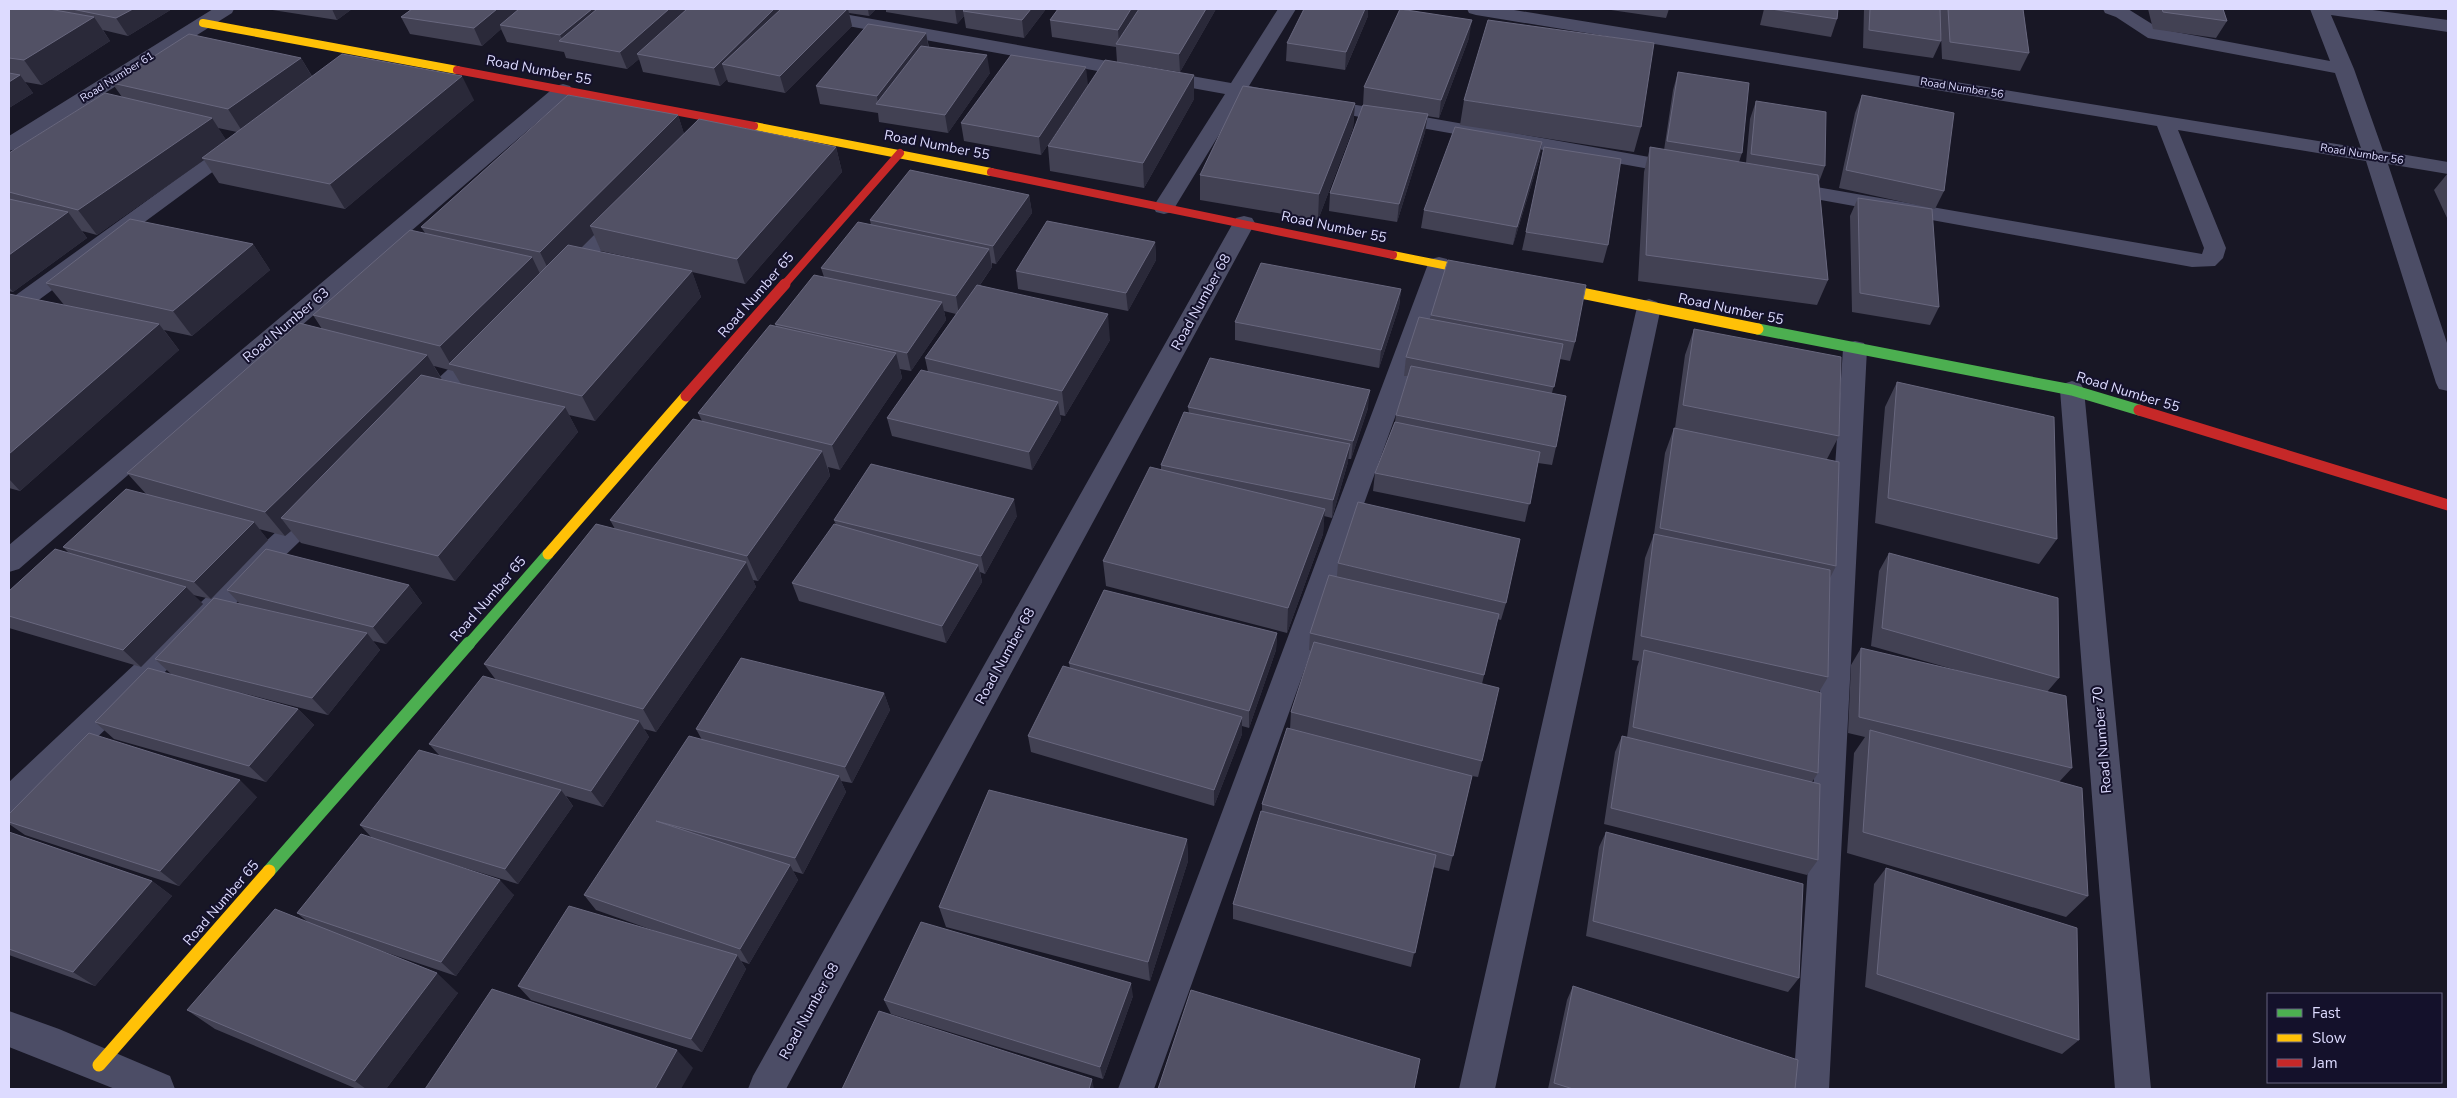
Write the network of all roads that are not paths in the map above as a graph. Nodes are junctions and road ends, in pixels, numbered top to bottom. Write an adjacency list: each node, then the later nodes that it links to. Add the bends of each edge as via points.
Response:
1 (225, 9): 8 (street, Road Number 61)
2 (787, 9): 13 (street)
3 (1287, 9): 13 (street)
4 (1476, 9): 16 (street, Road Number 56)
5 (2118, 9): 12 (street, via 2138,27 2155,34)
6 (2319, 9): 12 (street)
7 (2328, 9): 9 (street)
8 (203, 23): 10 (street, Road Number 55); 19 (street, Road Number 61)
9 (2448, 26)
10 (363, 52): 11 (street); 14 (street, Road Number 55)
11 (340, 69)
12 (2344, 69): 21 (street)
13 (1237, 89): 23 (street); 26 (street)
14 (563, 90): 15 (street, Road Number 55); 41 (street, Road Number 63)
15 (725, 120): 18 (street); 20 (street, Road Number 55)
16 (2165, 122): 21 (street, Road Number 56); 24 (street, via 2215,248 2212,258 2207,261)
17 (254, 132): 33 (street)
18 (704, 140)
19 (9, 145)
20 (900, 153): 26 (street, Road Number 55); 44 (street, Road Number 65)
21 (2374, 155): 22 (street, Road Number 56); 36 (street)
22 (2448, 168)
23 (1705, 173)
24 (1763, 184)
25 (640, 201): 31 (street)
26 (1164, 207): 27 (street, Road Number 55)
27 (1244, 224): 28 (street, Road Number 55); 46 (street, Road Number 68)
28 (1438, 264): 29 (street, Road Number 55); 47 (street)
29 (1496, 276)
30 (1534, 284): 32 (street, Road Number 55)
31 (547, 290)
32 (1649, 307): 35 (street, Road Number 55); 48 (street)
33 (9, 311)
34 (504, 331): 38 (street)
35 (1855, 350): 37 (street, Road Number 55); 49 (street)
36 (2448, 383)
37 (2072, 390): 40 (street, Road Number 55); 50 (street, Road Number 70)
38 (411, 420)
39 (339, 488): 42 (street)
40 (2448, 505)
41 (9, 561)
42 (9, 802)
43 (9, 1029): 44 (street)
44 (99, 1065): 45 (street)
45 (157, 1089)
46 (766, 1089)
47 (1136, 1089)
48 (1477, 1089)
49 (1811, 1089)
50 (2133, 1089)

